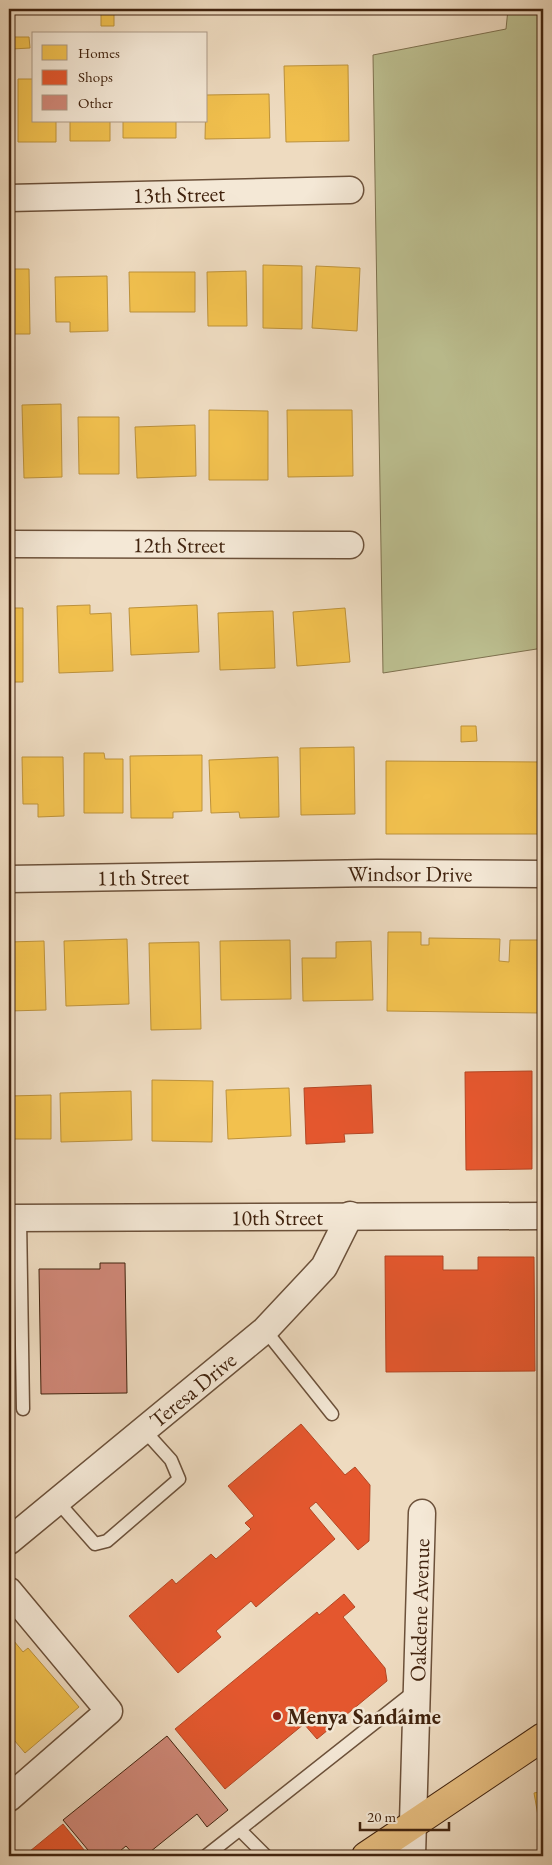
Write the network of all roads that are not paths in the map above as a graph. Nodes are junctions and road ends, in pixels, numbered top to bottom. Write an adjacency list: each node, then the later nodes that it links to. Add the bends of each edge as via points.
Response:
1 (350, 190): 2 (street, 13th Street)
2 (9, 198)
3 (9, 544): 4 (street, 12th Street)
4 (350, 545)
5 (278, 874): 6 (street, Windsor Drive); 7 (street, 11th Street)
6 (543, 874)
7 (9, 879)
8 (350, 1215): 9 (street, 10th Street); 10 (street, 10th Street); 11 (street, Teresa Drive, via 324,1266)
9 (543, 1216)
10 (14, 1218): 12 (lane)
11 (265, 1330): 13 (lane); 14 (street, Teresa Drive)
12 (22, 1409)
13 (332, 1414)
14 (143, 1429): 15 (street, Teresa Drive); 15 (lane, via 172,1460 179,1478 107,1541 95,1544)
15 (57, 1501): 17 (street, Teresa Drive)
16 (422, 1513): 19 (street, Oakdene Avenue)
17 (9, 1541)
18 (9, 1591): 21 (street, via 109,1711)
19 (417, 1690): 22 (street, Oakdene Avenue); 23 (lane)
20 (543, 1737): 22 (main road)
21 (9, 1798)
22 (412, 1825): 26 (main road); 27 (street, Oakdene Avenue)
23 (240, 1830): 24 (lane); 25 (lane)
24 (206, 1856)
25 (266, 1856)
26 (366, 1856)
27 (412, 1856)

